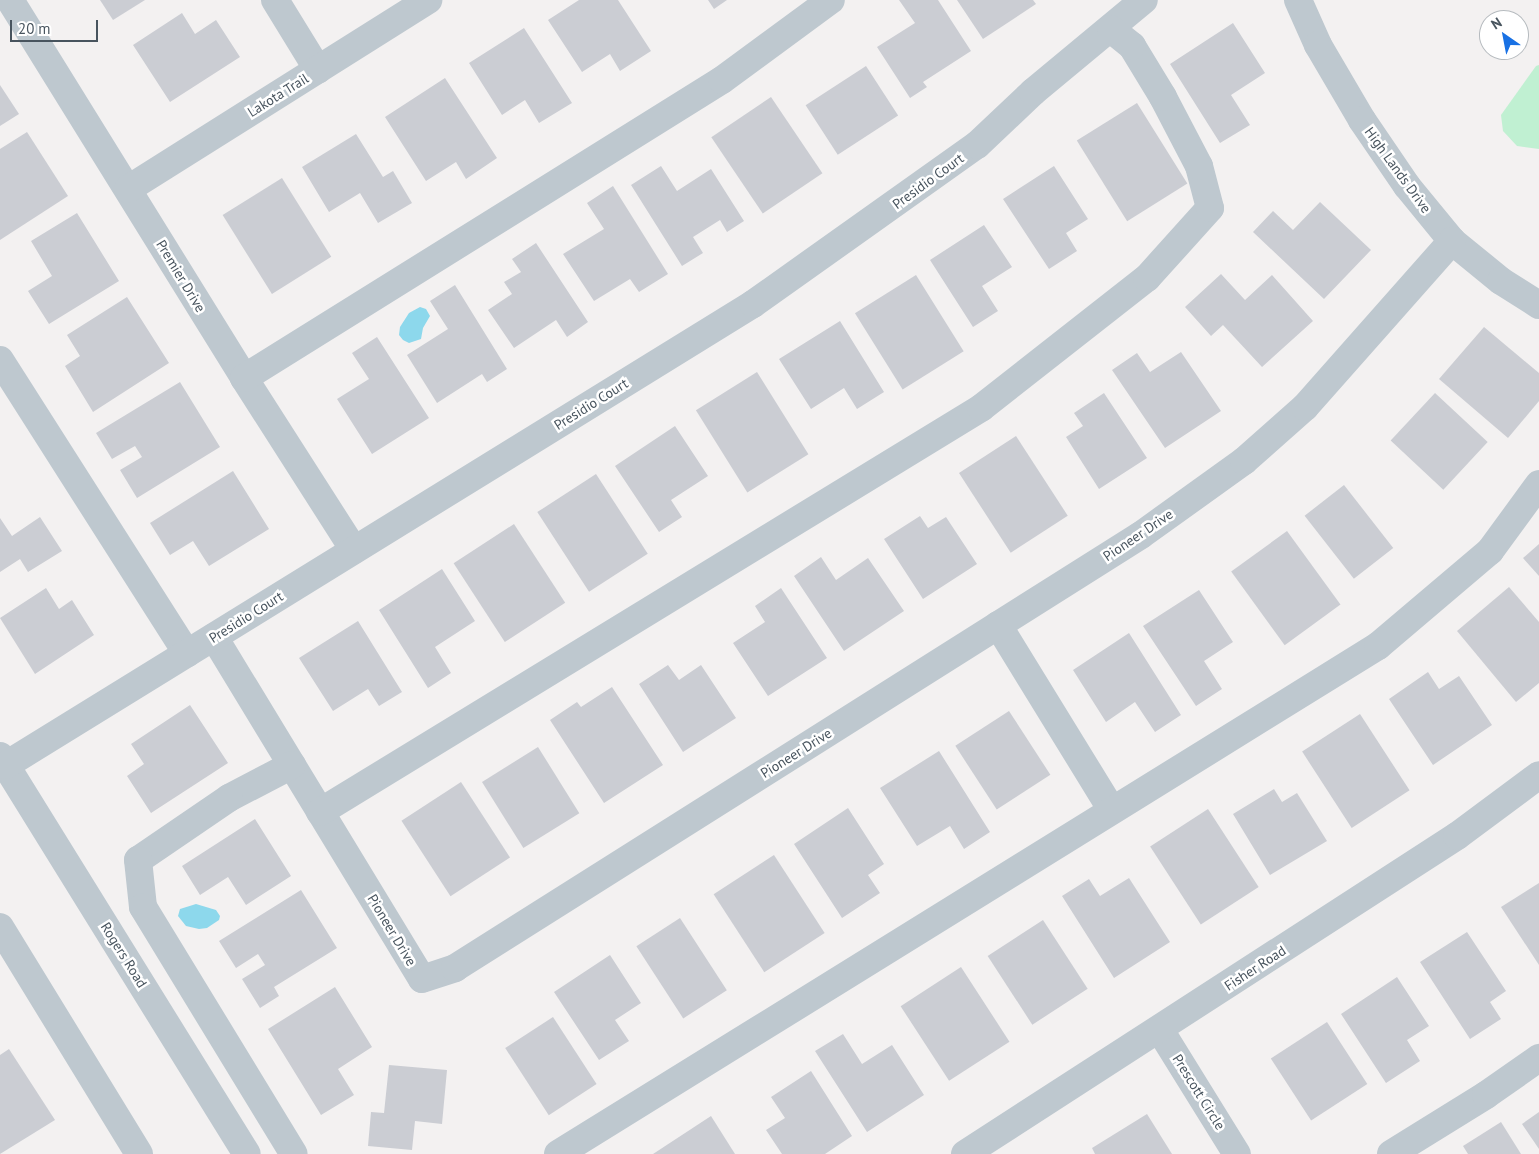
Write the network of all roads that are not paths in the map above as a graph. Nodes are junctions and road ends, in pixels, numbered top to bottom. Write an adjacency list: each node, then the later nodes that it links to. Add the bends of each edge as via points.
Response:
1 (10, 0): 9 (street, Premier Drive)
2 (275, 0): 8 (street)
3 (428, 0): 8 (street, Lakota Trail)
4 (831, 0): 13 (street, via 714,85)
5 (1144, 0): 7 (street, Presidio Court)
6 (1298, 0): 10 (street, High Lands Drive, via 1318,45 1362,120 1407,186)
7 (1111, 29): 15 (street, Presidio Court, via 977,144 752,304); 23 (street, via 1132,46 1163,97 1199,166 1210,208 1147,278 981,408)
8 (318, 70): 9 (street, Lakota Trail)
9 (128, 190): 13 (street, Premier Drive)
10 (1452, 241): 11 (street, High Lands Drive, via 1501,281); 16 (street, Pioneer Drive, via 1305,407 1244,462 1141,535)
11 (1539, 305)
12 (0, 360): 18 (street)
13 (244, 378): 15 (street, Premier Drive)
14 (1539, 484): 22 (street, via 1490,551 1378,646)
15 (354, 550): 17 (street, Presidio Court)
16 (998, 625): 22 (street); 23 (street, Pioneer Drive, via 455,968 422,979)
17 (214, 637): 18 (street, Presidio Court); 20 (street, Pioneer Drive)
18 (187, 654): 19 (street, Presidio Court)
19 (3, 761): 28 (street, Rogers Road)
20 (292, 765): 23 (street, Pioneer Drive); 29 (street, via 229,798 138,860 143,907)
21 (1539, 775): 25 (street, Fisher Road, via 1457,836)
22 (1112, 810): 30 (street)
23 (320, 812)
24 (0, 927): 27 (street)
25 (1160, 1030): 31 (street, Fisher Road); 32 (street, Prescott Circle)
26 (1539, 1058): 33 (street)
27 (139, 1154)
28 (247, 1154)
29 (294, 1154)
30 (558, 1154)
31 (965, 1154)
32 (1238, 1154)
33 (1391, 1154)

